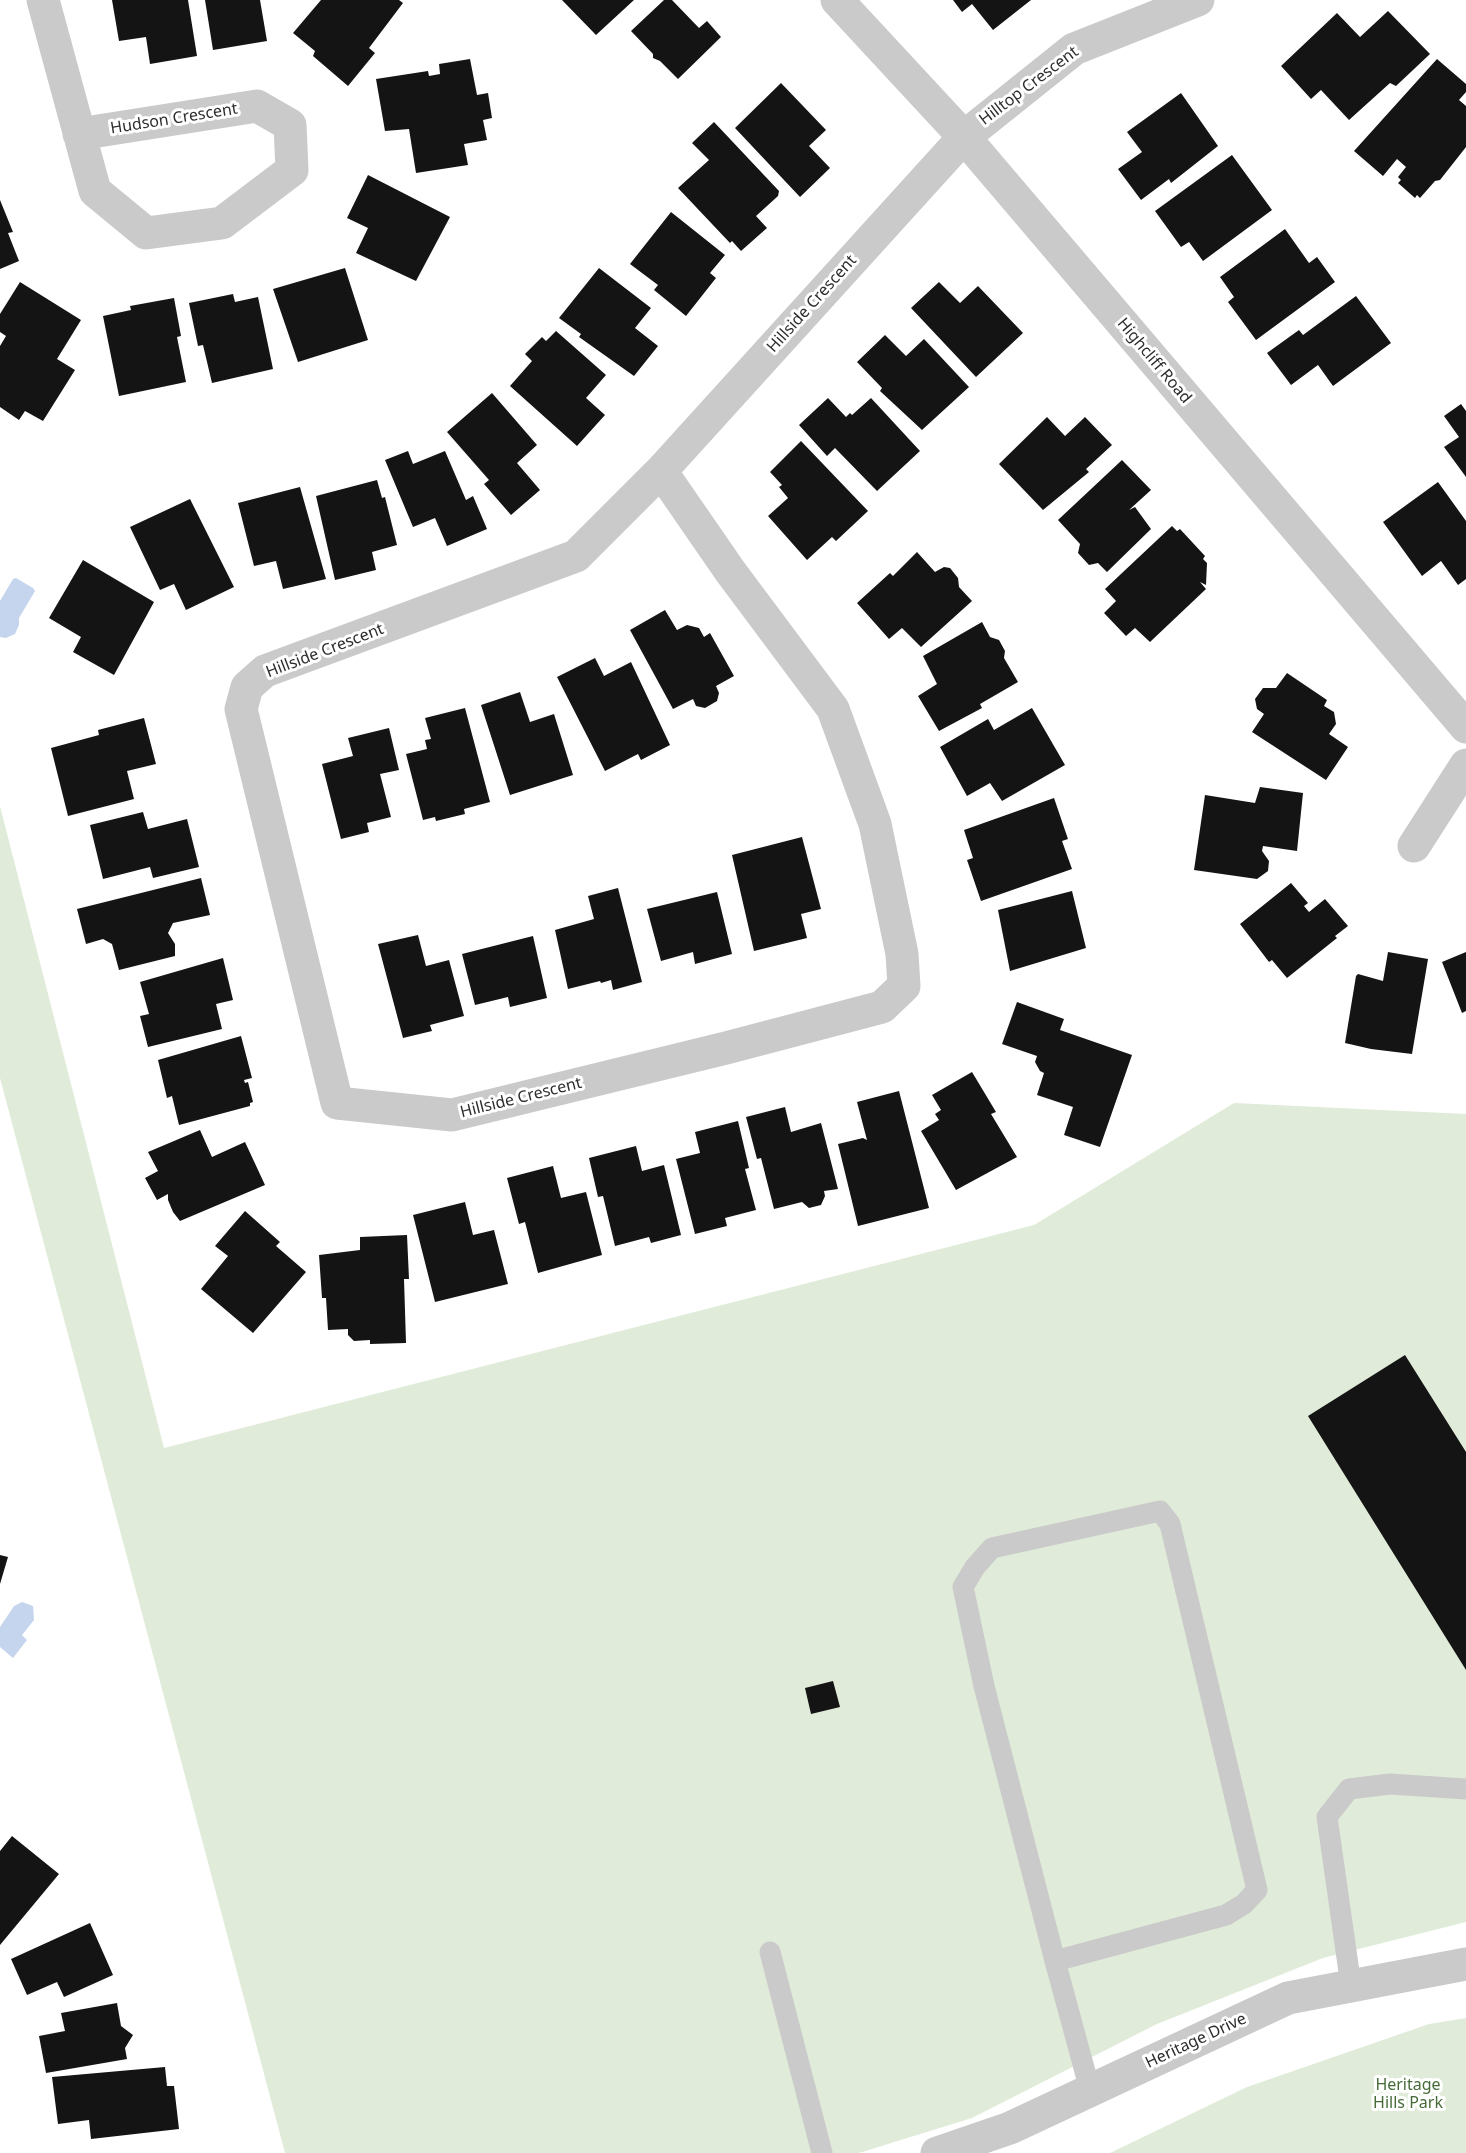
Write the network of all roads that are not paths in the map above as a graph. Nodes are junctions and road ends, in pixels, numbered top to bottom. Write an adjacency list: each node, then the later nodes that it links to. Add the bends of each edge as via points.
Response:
1 (43, 0): 4 (street, Hudson Crescent)
2 (837, 0): 5 (street, Highcliff Road)
3 (1198, 0): 5 (street, Hilltop Crescent, via 1074,49)
4 (79, 134): 4 (street, Hudson Crescent, via 95,191 146,233 222,223 292,170 290,125 257,106)
5 (964, 137): 6 (street, Hillside Crescent); 7 (street, Highcliff Road)
6 (661, 471): 6 (street, Hillside Crescent, via 576,556 265,671 247,687 241,709 337,1103 453,1115 882,1007 904,986 902,954 875,824 833,709)
7 (1466, 727)
8 (1466, 765): 9 (street)
9 (1414, 846)
10 (1466, 1789): 14 (lane, via 1390,1784 1349,1789 1327,1817)
11 (770, 1952): 16 (lane)
12 (1055, 1961): 12 (lane, via 1226,1915 1257,1890 1170,1524 1160,1511 992,1548 963,1587 984,1686); 15 (lane)
13 (1466, 1964): 14 (street, Heritage Drive)
14 (1351, 1986): 15 (street, Heritage Drive, via 1288,1998)
15 (1090, 2090): 17 (street, Heritage Drive, via 1010,2128)
16 (822, 2153)
17 (937, 2153)

